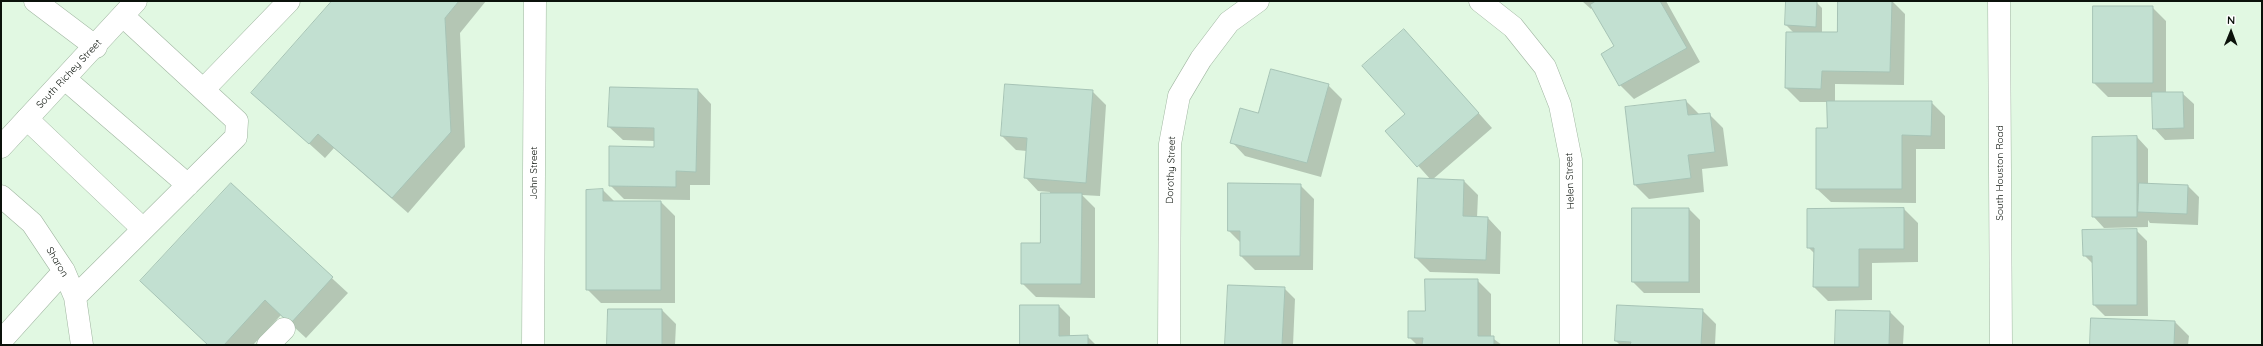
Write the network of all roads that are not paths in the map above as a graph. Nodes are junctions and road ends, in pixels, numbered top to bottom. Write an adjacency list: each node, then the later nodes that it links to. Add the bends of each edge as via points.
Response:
1 (35, 1): 8 (street)
2 (289, 1): 10 (street)
3 (535, 1): 22 (street, John Street)
4 (1258, 1): 23 (street, Dorothy Street, via 1229,22 1201,59 1179,96 1170,144)
5 (1480, 1): 24 (street, Helen Street, via 1513,27 1545,67 1560,105 1571,160)
6 (1999, 1): 25 (street, South Houston Road)
7 (130, 8): 8 (street, South Richey Street); 10 (street)
8 (96, 47): 9 (street, South Richey Street)
9 (65, 79): 11 (street, South Richey Street); 13 (street)
10 (204, 90): 13 (street, via 237,120 236,137)
11 (27, 120): 12 (street, South Richey Street); 15 (street)
12 (1, 147)
13 (188, 185): 15 (street)
14 (1, 196): 16 (street, Sharon, via 32,223)
15 (143, 229): 17 (street)
16 (64, 271): 17 (street, Sharon); 19 (street)
17 (75, 297): 20 (street, Sharon)
18 (284, 329): 21 (street)
19 (1, 341)
20 (82, 345)
21 (268, 345)
22 (533, 345)
23 (1169, 345)
24 (1572, 345)
25 (2001, 345)

